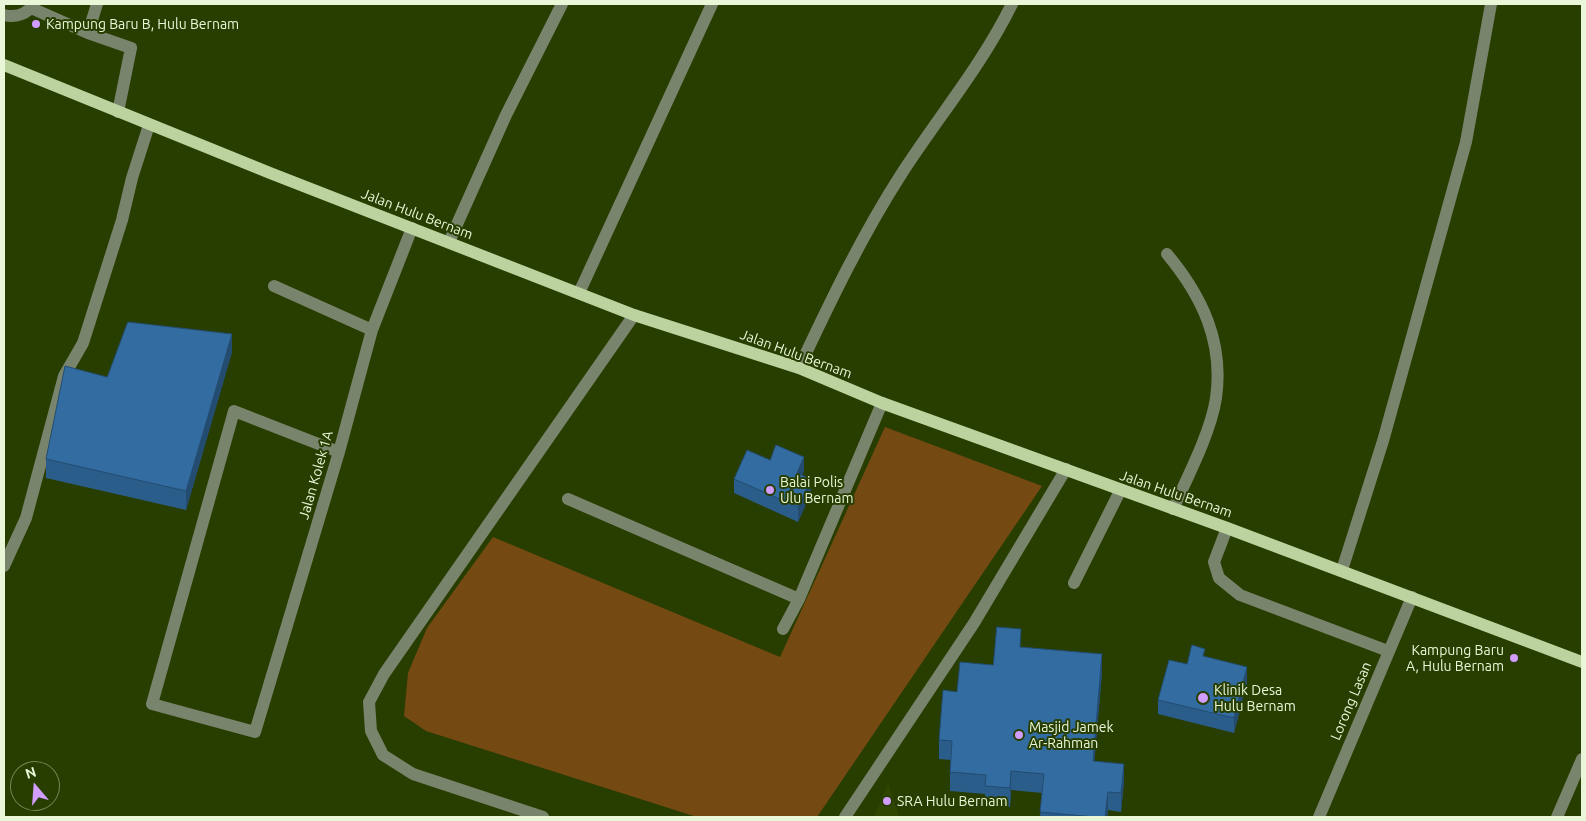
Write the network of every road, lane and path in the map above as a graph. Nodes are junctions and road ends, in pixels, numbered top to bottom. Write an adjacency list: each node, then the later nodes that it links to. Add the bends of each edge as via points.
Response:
1 (97, 4): 8 (street)
2 (562, 4): 13 (street, via 506,115)
3 (712, 4): 16 (street)
4 (1012, 4): 19 (street, via 979,63 902,173 867,232)
5 (1491, 4): 28 (street, via 1466,142 1383,441)
6 (32, 6): 7 (street, via 16,16); 8 (street)
7 (4, 15)
8 (88, 33): 10 (street, via 131,48)
9 (4, 66): 10 (main road, Jalan Hulu Bernam)
10 (118, 112): 11 (main road, Jalan Hulu Bernam)
11 (149, 125): 12 (main road, Jalan Hulu Bernam); 27 (street, via 83,343 64,376 26,518)
12 (412, 228): 13 (main road, Jalan Hulu Bernam); 18 (street, Jalan Kolek 1A)
13 (449, 242): 16 (main road, Jalan Hulu Bernam)
14 (1167, 254): 25 (street, via 1188,280 1207,319 1218,352 1216,399 1199,451)
15 (274, 286): 18 (street)
16 (579, 293): 17 (main road, Jalan Hulu Bernam)
17 (634, 315): 19 (main road, Jalan Hulu Bernam); 36 (street, via 384,674 369,702 371,731 383,755 413,774)
18 (372, 330): 21 (street, Jalan Kolek 1A)
19 (799, 368): 20 (main road, Jalan Hulu Bernam)
20 (882, 403): 22 (main road, Jalan Hulu Bernam); 31 (street)
21 (339, 452): 21 (street, Jalan Kolek 1A, via 255,732 152,704 234,411)
22 (1066, 469): 23 (main road, Jalan Hulu Bernam); 37 (street, via 974,623)
23 (1120, 491): 25 (main road, Jalan Hulu Bernam); 29 (street)
24 (568, 498): 31 (street)
25 (1173, 509): 26 (main road, Jalan Hulu Bernam)
26 (1227, 528): 28 (main road, Jalan Hulu Bernam); 33 (street, via 1214,562 1219,578 1240,595)
27 (4, 566)
28 (1342, 570): 30 (main road, Jalan Hulu Bernam)
29 (1074, 583)
30 (1412, 597): 33 (street, Lorong Lasan); 34 (main road, Jalan Hulu Bernam)
31 (799, 599): 32 (street)
32 (783, 629)
33 (1388, 651): 38 (street, Lorong Lasan)
34 (1582, 662)
35 (1582, 759): 39 (street)
36 (544, 817)
37 (845, 817)
38 (1319, 817)
39 (1557, 817)

